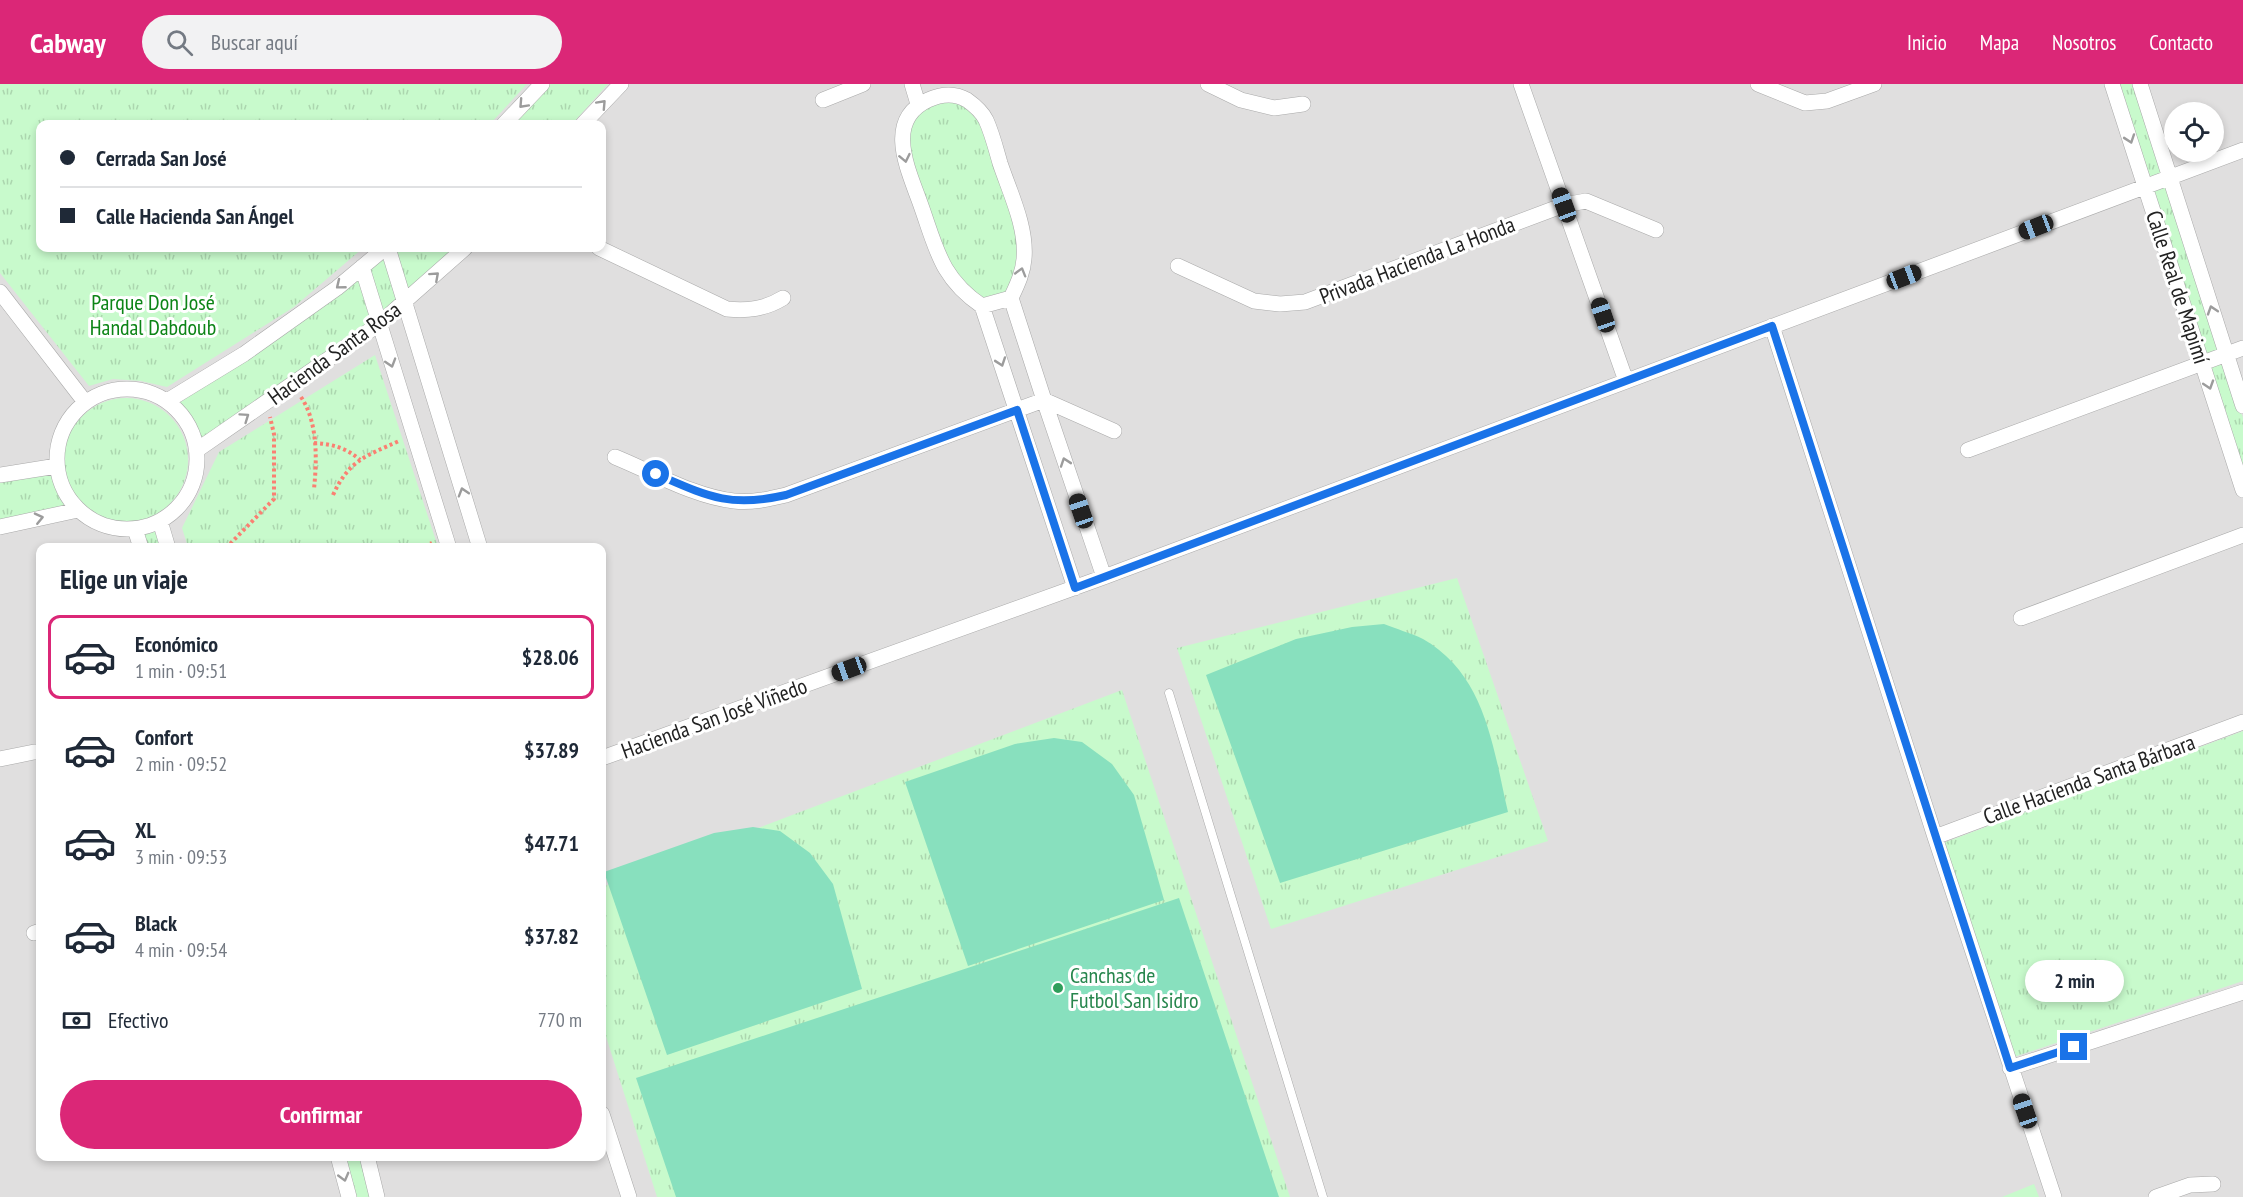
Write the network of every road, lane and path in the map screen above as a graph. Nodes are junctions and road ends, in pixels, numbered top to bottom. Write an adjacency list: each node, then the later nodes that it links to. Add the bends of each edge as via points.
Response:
1 (542, 84): 15 (street, one-way to 15)
2 (621, 84): 16 (street, one-way to 2)
3 (863, 84): 12 (street)
4 (912, 84): 13 (street)
5 (1208, 84): 14 (street, via 1241,100 1274,108)
6 (1521, 84): 20 (street)
7 (1758, 84): 8 (street, via 1805,103 1827,101)
8 (1874, 84)
9 (2112, 84): 19 (street, Calle Real de Mapimí, one-way to 19)
10 (2140, 84): 18 (street)
11 (946, 89): 13 (street); 30 (street, one-way to 11, via 1022,275 1024,259 1020,222 986,119 968,101)
12 (823, 100)
13 (918, 104): 32 (street, one-way to 32, via 902,134 903,156 945,271 966,296)
14 (1303, 104)
15 (508, 120)
16 (587, 120)
17 (2243, 150): 18 (street, Hacienda San José Viñedo)
18 (2170, 177): 19 (street, Hacienda San José Viñedo); 36 (street, one-way to 18)
19 (2146, 186): 34 (street, Hacienda San José Viñedo); 37 (street, Calle Real de Mapimí)
20 (1564, 205): 21 (street, Privada Hacienda La Honda, via 1586,201); 26 (street, Privada Hacienda La Honda, via 1305,302 1254,301); 38 (street)
21 (1656, 230)
22 (606, 251): 29 (street, via 727,309 760,308)
23 (382, 252): 27 (street)
24 (388, 252): 31 (street)
25 (461, 252): 31 (street, Hacienda Santa Rosa, one-way to 25)
26 (1178, 266)
27 (362, 267): 33 (street); 41 (street, one-way to 41, via 244,354)
28 (0, 292): 42 (street)
29 (783, 298)
30 (1011, 298): 32 (street); 40 (street)
31 (405, 303): 33 (street, Hacienda Santa Rosa); 67 (street, one-way to 31)
32 (982, 306): 45 (street, one-way to 45)
33 (379, 324): 39 (street, Hacienda Santa Rosa); 47 (street, one-way to 47)
34 (1772, 326): 38 (street, Hacienda San José Viñedo); 76 (street)
35 (2243, 348): 36 (street)
36 (2226, 354): 37 (street); 44 (street)
37 (2202, 363): 50 (street); 56 (street, Calle Real de Mapimí, one-way to 56)
38 (1626, 381): 68 (street, Hacienda San José Viñedo)
39 (293, 384): 43 (street, Hacienda Santa Rosa); 48 (path, via 308,407)
40 (1044, 400): 45 (street); 46 (street); 68 (street, one-way to 40)
41 (167, 401): 42 (street, via 135,389 109,392); 49 (street, via 187,423)
42 (85, 402): 53 (street, via 63,430)
43 (267, 402): 49 (street, Hacienda Santa Rosa, one-way to 43); 65 (path, via 274,434 274,499)
44 (2243, 406)
45 (1017, 410): 51 (street, via 786,495 759,501 714,497); 69 (street)
46 (1114, 431)
47 (414, 435): 52 (path); 66 (street)
48 (314, 443): 52 (path, via 346,450); 55 (path)
49 (197, 450): 59 (street, via 197,467 189,491 174,512)
50 (1968, 450)
51 (615, 457)
52 (360, 460): 57 (path, via 341,477)
53 (57, 466): 54 (street); 58 (street, via 60,482)
54 (0, 475)
55 (314, 489)
56 (2243, 490)
57 (333, 495)
58 (78, 510): 60 (street, one-way to 58); 61 (street, via 105,525)
59 (160, 521): 61 (street); 64 (street)
60 (0, 527)
61 (135, 529): 63 (street)
62 (2243, 535): 70 (street)
63 (139, 543)
64 (167, 543)
65 (231, 543)
66 (447, 543)
67 (478, 543)
68 (1104, 577): 69 (street, Hacienda San José Viñedo)
69 (1075, 588): 74 (street, Hacienda San José Viñedo)
70 (2021, 618)
71 (1169, 693): 86 (lane)
72 (2243, 722): 76 (street, Calle Hacienda Santa Bárbara)
73 (36, 752): 75 (street)
74 (606, 757)
75 (0, 759)
76 (1935, 837): 78 (street)
77 (2243, 992): 78 (street)
78 (2010, 1068): 87 (street)
79 (606, 1127): 85 (street)
80 (339, 1161): 83 (street, one-way to 83)
81 (368, 1161): 84 (street)
82 (2213, 1184): 88 (street, via 2190,1185)
83 (349, 1197)
84 (377, 1197)
85 (628, 1197)
86 (1323, 1197)
87 (2054, 1197)
88 (2156, 1197)

